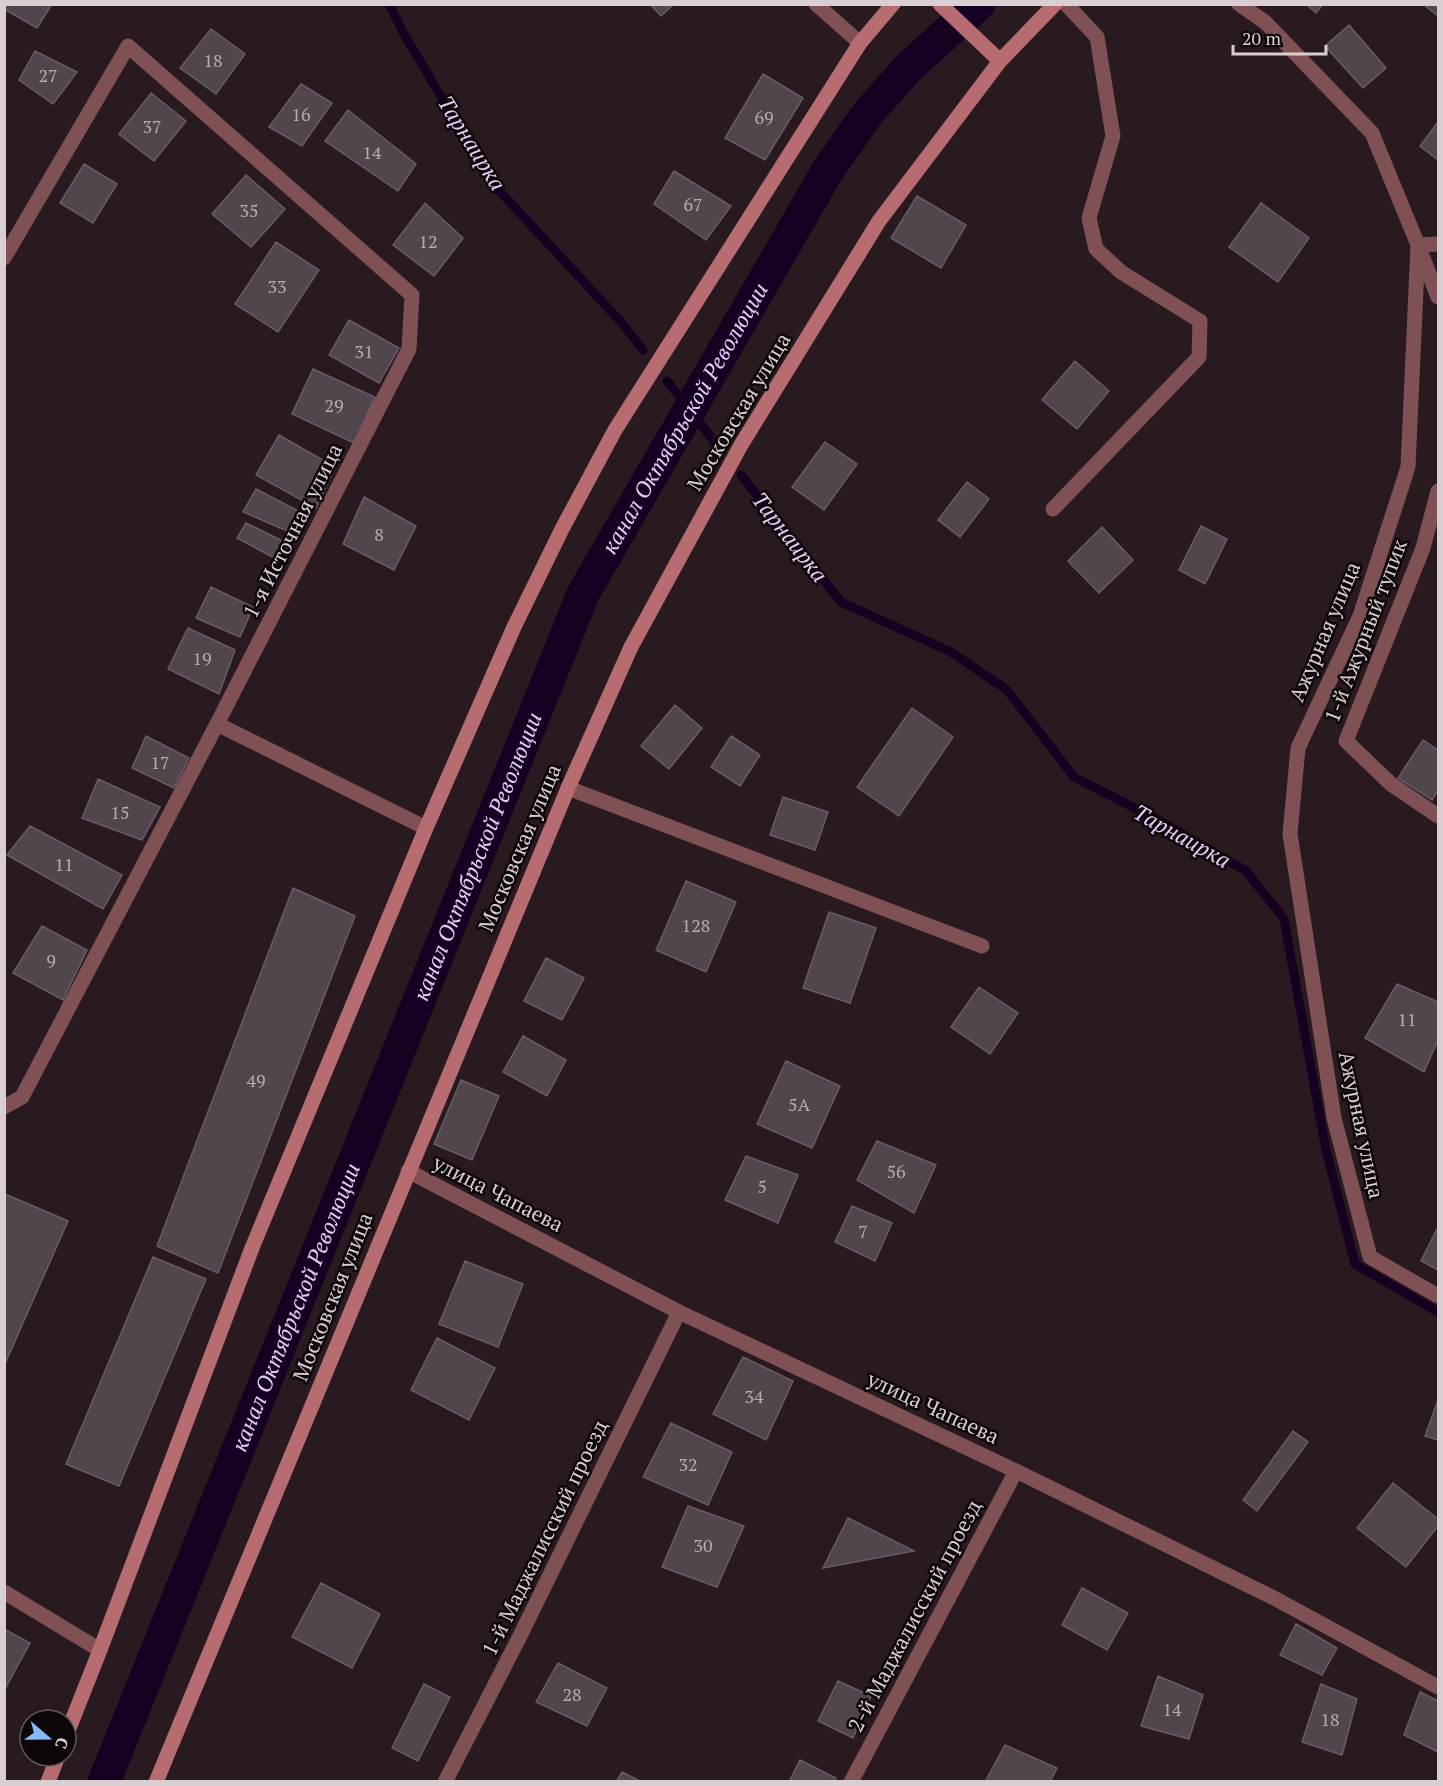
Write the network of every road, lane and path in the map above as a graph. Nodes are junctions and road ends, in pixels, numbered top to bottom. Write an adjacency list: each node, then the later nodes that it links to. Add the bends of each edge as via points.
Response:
1 (816, 4): 7 (street)
2 (893, 4): 7 (main road)
3 (940, 4): 8 (main road)
4 (1055, 4): 8 (main road, Московская улица)
5 (1066, 4): 14 (street, via 1098,37 1113,136 1089,218 1096,249 1121,272 1200,321 1199,357)
6 (1239, 4): 10 (street, Ажурная улица, via 1265,22 1372,134)
7 (860, 43): 18 (main road, via 615,430 514,627)
8 (1000, 61): 16 (main road, Московская улица, via 879,221 741,445 631,647)
9 (1438, 244): 10 (street)
10 (1418, 245): 12 (street); 22 (street, Ажурная улица, via 1408,467 1360,616 1298,748 1290,834 1334,1118 1370,1257)
11 (4, 258): 15 (street, 1-я Источная улица, via 128,46 412,295 409,349)
12 (1438, 297)
13 (1438, 491): 17 (street, 1-й Ажурный тупик, via 1423,548 1346,741 1391,784)
14 (1053, 508)
15 (218, 724): 18 (street); 20 (street, 1-я Источная улица, via 22,1097)
16 (568, 788): 19 (street); 21 (main road, Московская улица)
17 (1438, 816)
18 (426, 828): 26 (main road, via 252,1248)
19 (982, 946)
20 (4, 1107)
21 (408, 1171): 23 (street, улица Чапаева); 29 (main road, Московская улица)
22 (1438, 1296)
23 (679, 1312): 24 (street, улица Чапаева); 30 (street, 1-й Маджалисский проезд)
24 (1016, 1471): 27 (street, улица Чапаева, via 1274,1598); 31 (street, 2-й Маджалисский проезд)
25 (4, 1592): 26 (street)
26 (100, 1650): 28 (main road)
27 (1438, 1687)
28 (77, 1708)
29 (156, 1782)
30 (445, 1782)
31 (851, 1782)

